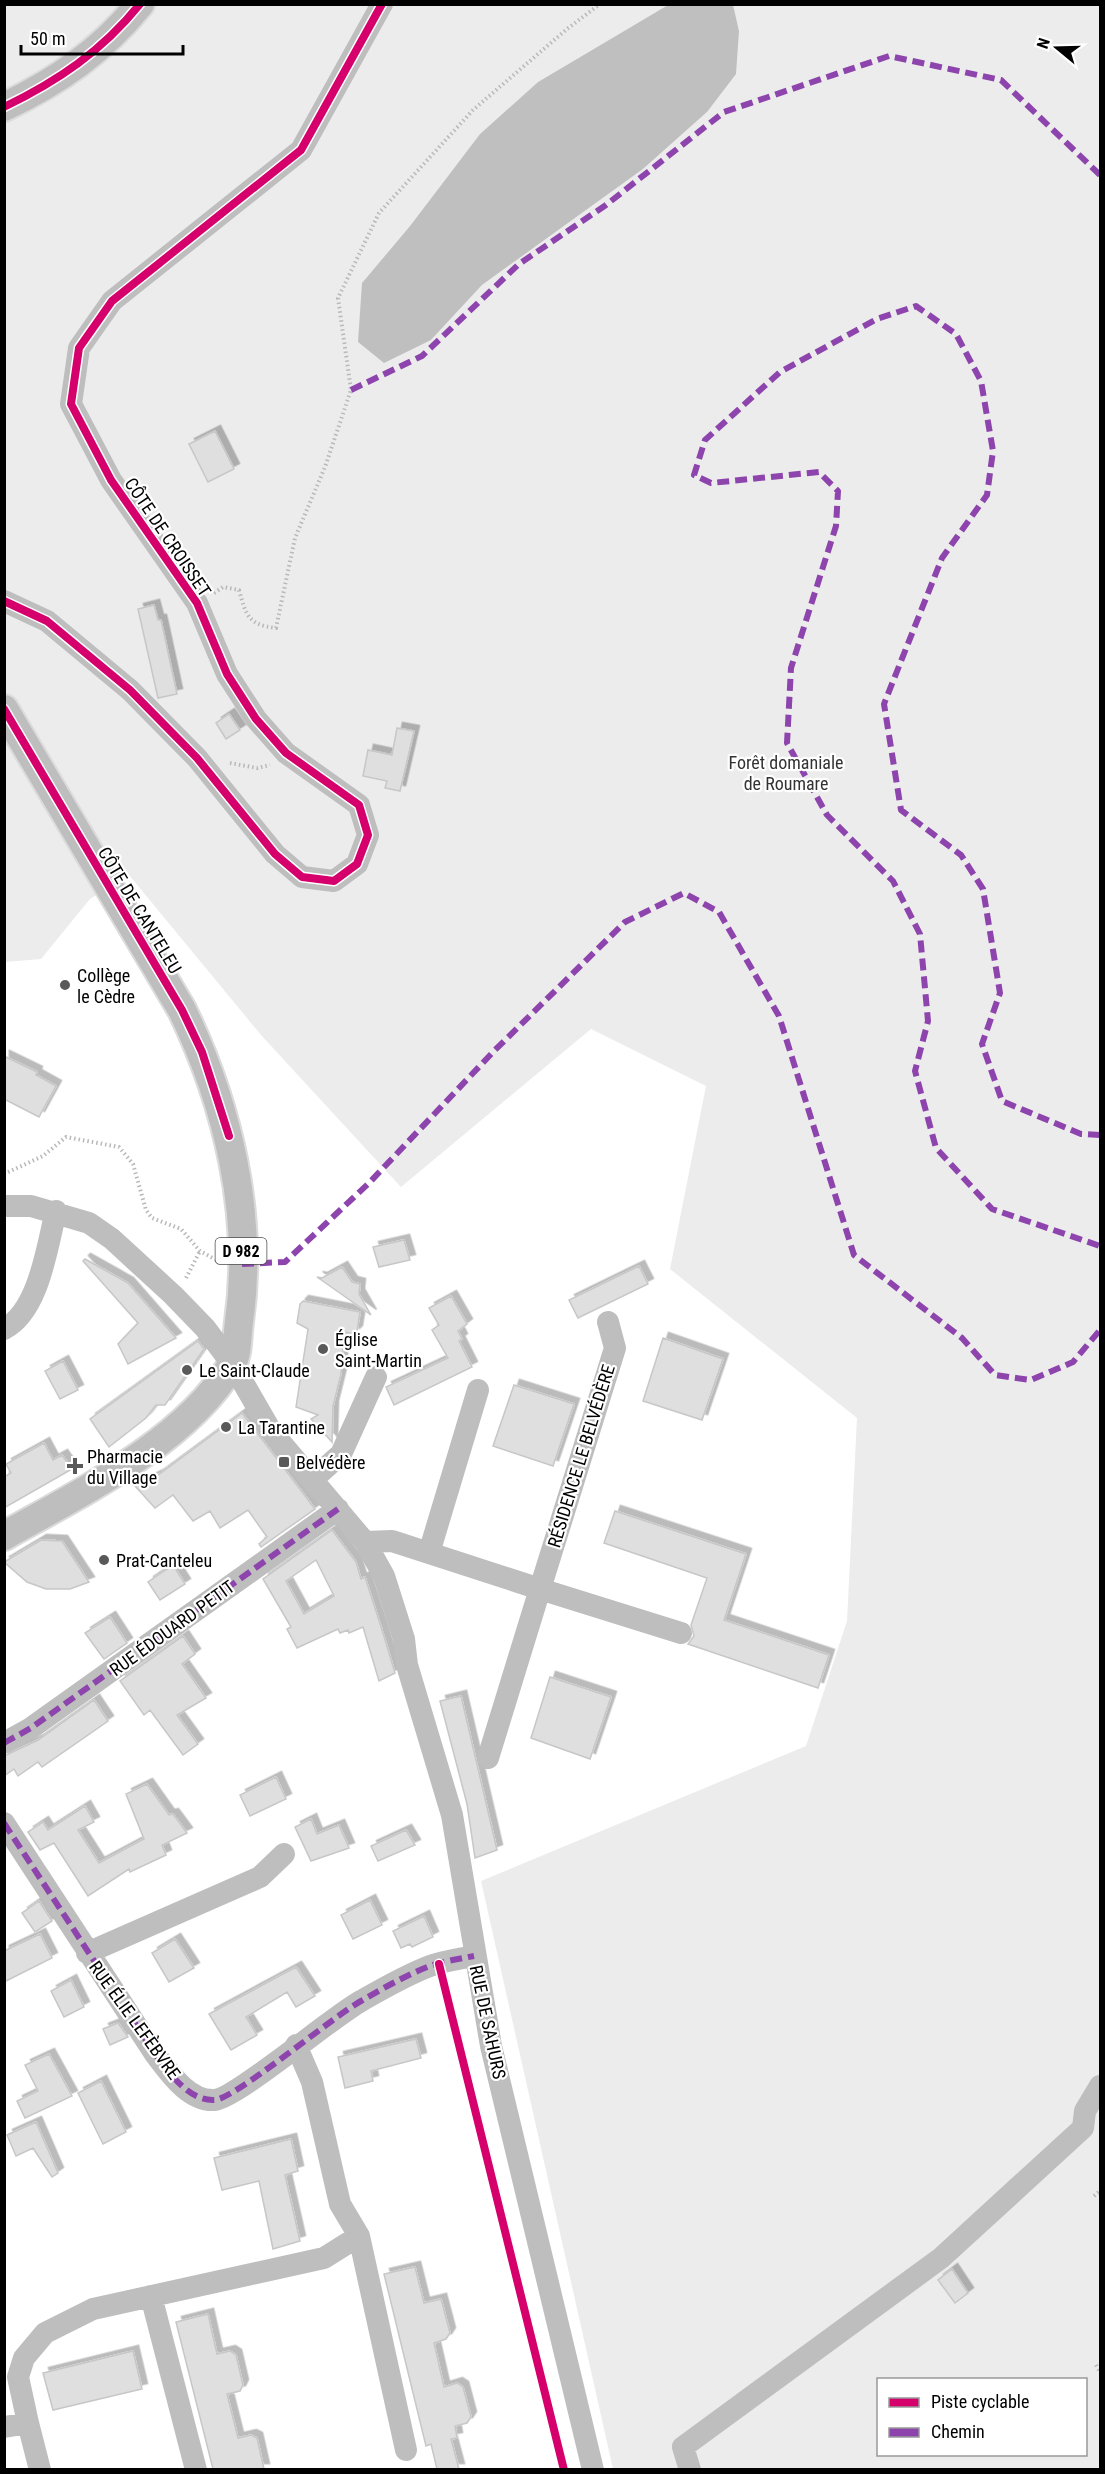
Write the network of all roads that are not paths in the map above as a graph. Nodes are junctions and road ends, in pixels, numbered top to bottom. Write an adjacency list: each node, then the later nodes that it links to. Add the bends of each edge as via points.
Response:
1 (140, 4): 3 (main road, via 94,54 65,75)
2 (382, 4): 4 (street, CÔTE DE CROISSET, via 301,150 112,301 79,348 70,404 111,480 197,603 227,674 256,719 286,753 359,805 368,836 357,864 334,881 302,877 275,854 197,758 130,690 47,621)
3 (4, 107)
4 (4, 601)
5 (4, 709): 10 (main road, CÔTE DE CANTELEU / D 982, via 182,1010 216,1091 232,1150 244,1289)
6 (4, 1206): 7 (street, RUE DE SAHURS)
7 (56, 1211): 9 (street, via 28,1309 16,1323); 10 (street, RUE DE SAHURS, via 90,1223 112,1239 205,1328)
8 (608, 1322): 18 (street, RÉSIDENCE LE BELVÉDÈRE, via 615,1348)
9 (4, 1329)
10 (233, 1365): 13 (street, RUE DE SAHURS, via 272,1431); 15 (main road, via 170,1435)
11 (376, 1377): 13 (street, via 341,1454)
12 (478, 1390): 17 (street)
13 (313, 1479): 14 (street, RUE DE SAHURS)
14 (338, 1509): 16 (street, RUE DE SAHURS); 20 (street, RUE ÉDOUARD PETIT, via 40,1722)
15 (4, 1536)
16 (365, 1542): 17 (street, via 392,1541); 25 (street, RUE DE SAHURS, via 384,1576 404,1638 407,1665 452,1815)
17 (429, 1553): 18 (street)
18 (540, 1589): 19 (street); 21 (street, RÉSIDENCE LE BELVÉDÈRE)
19 (681, 1633)
20 (4, 1743)
21 (488, 1758)
22 (4, 1823): 24 (street, RUE ÉLIE LEFÈBVRE)
23 (284, 1854): 24 (street, via 260,1877)
24 (87, 1953): 26 (street, RUE ÉLIE LEFÈBVRE, via 155,2054 176,2081 198,2097 215,2100 232,2094)
25 (474, 1956): 26 (street, RUE ÉLIE LEFÈBVRE, via 419,1971 360,2002); 35 (street, RUE DE SAHURS, via 491,2046)
26 (296, 2046): 28 (street, via 312,2082 340,2204)
27 (1101, 2086): 36 (street, via 1085,2110 1083,2128 941,2258 683,2447)
28 (359, 2236): 29 (street, via 324,2258); 32 (street)
29 (152, 2296): 30 (street, via 93,2309 45,2333 24,2358 18,2377); 34 (street)
30 (28, 2423): 31 (street); 33 (street)
31 (4, 2427)
32 (406, 2450)
33 (40, 2469)
34 (196, 2469)
35 (593, 2469)
36 (690, 2469)

